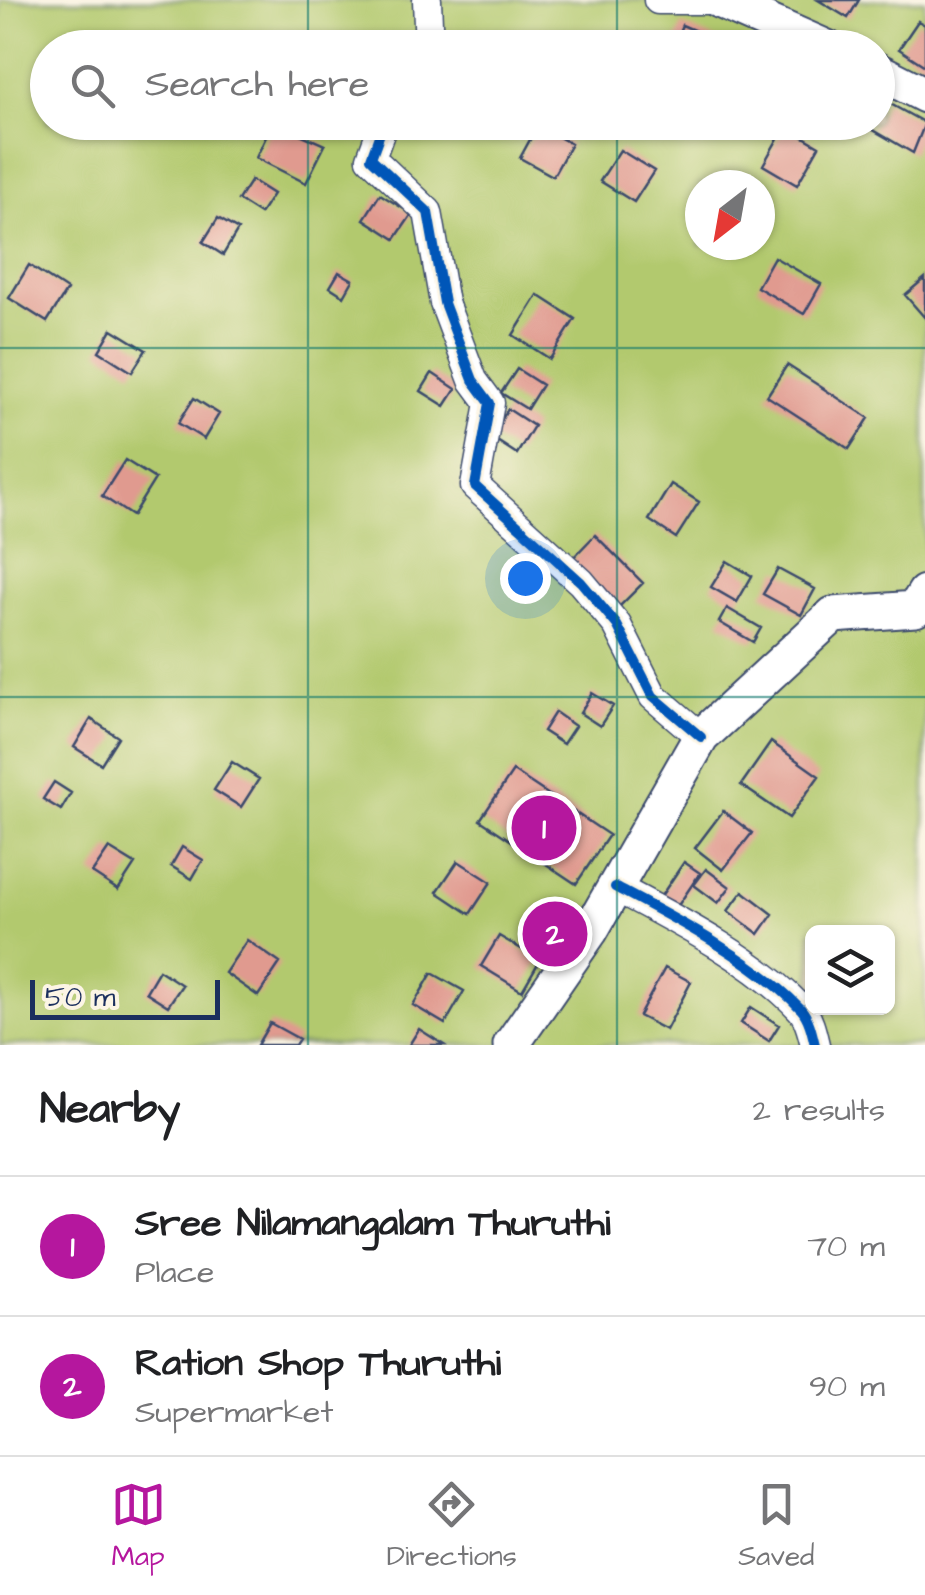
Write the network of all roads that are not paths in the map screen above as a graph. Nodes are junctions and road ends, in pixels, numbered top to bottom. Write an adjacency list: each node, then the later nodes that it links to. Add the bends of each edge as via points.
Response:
1 (426, 0): 4 (street)
2 (658, 0): 3 (street)
3 (719, 0): 5 (main road)
4 (428, 30)
5 (786, 30)
6 (895, 80): 7 (main road)
7 (925, 95)
8 (378, 140): 10 (street, via 372,158 428,212 444,303 473,380 490,403 475,486 581,582 618,625 653,696)
9 (925, 593): 10 (main road, via 915,609 833,615)
10 (700, 736): 11 (main road)
11 (615, 887): 12 (main road); 13 (street, via 764,978 803,1011)
12 (510, 1045)
13 (814, 1045)

